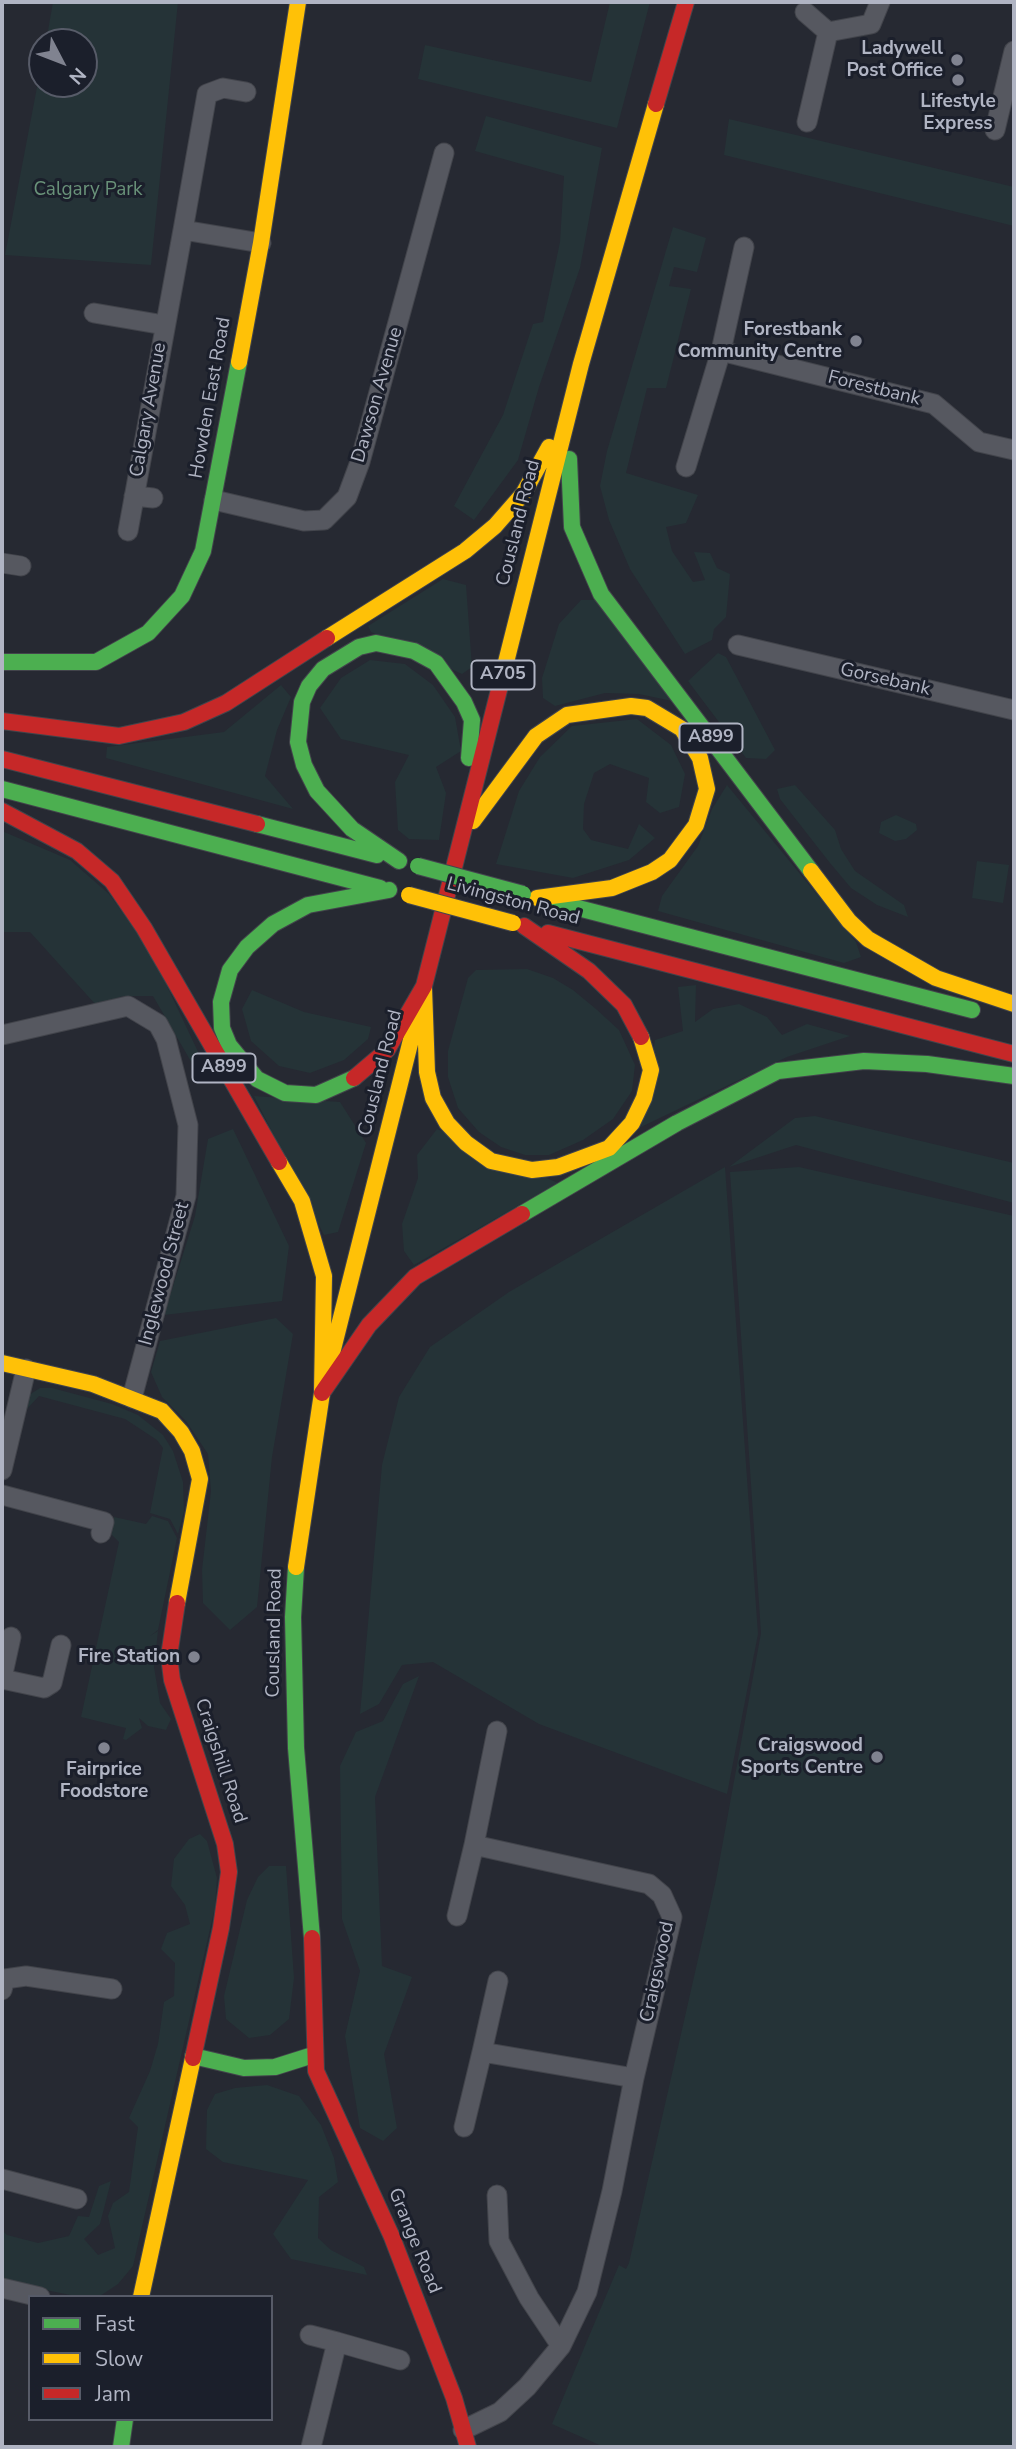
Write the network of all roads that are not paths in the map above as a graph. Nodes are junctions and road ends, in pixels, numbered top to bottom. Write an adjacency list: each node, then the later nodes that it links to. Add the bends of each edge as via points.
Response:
1 (298, 2): 13 (main road, Howden East Road)
2 (686, 2): 18 (main road, Cousland Road / A705)
3 (879, 7): 5 (street, via 871,24)
4 (805, 12): 5 (street)
5 (828, 32): 9 (street)
6 (1014, 51): 7 (street)
7 (1012, 73): 10 (street)
8 (246, 92): 12 (street, Calgary Avenue, via 223,88 207,93)
9 (807, 122)
10 (995, 130)
11 (444, 153): 21 (street, Dawson Avenue, via 347,497 324,520 304,521)
12 (183, 230): 13 (street); 16 (street, Calgary Avenue)
13 (261, 243): 21 (main road, Howden East Road)
14 (744, 247): 17 (street)
15 (94, 313): 16 (street, Calgary Avenue)
16 (164, 325): 22 (street, Calgary Avenue, via 143,497)
17 (721, 351): 19 (street, Forestbank, via 934,404 979,442); 20 (street)
18 (581, 364): 26 (main road, via 550,446 523,494 495,526 433,573 259,684 184,722 119,736); 30 (main road, Cousland Road / A705); 36 (main road, A899, via 569,497 572,527 601,594 849,921 869,939 936,978)
19 (1014, 450)
20 (686, 467)
21 (214, 500): 24 (main road, Howden East Road, via 204,551 182,596 148,633 96,662)
22 (128, 531)
23 (749, 653): 25 (street, Gorsebank)
24 (2, 662)
25 (1014, 710)
26 (2, 721)
27 (2, 759): 31 (main road, Livingston Road)
28 (2, 789): 32 (main road, Livingston Road / A899)
29 (2, 811): 43 (main road, A899, via 77,851 112,881 302,1201 324,1276)
30 (462, 836): 31 (main road, via 472,720 464,702 436,663 414,651 384,644 359,647 323,669 309,686 300,712 299,742 317,791 340,819); 33 (main road, via 536,736 567,715 631,706 647,708 682,729 700,758 707,789 696,825 670,860 612,888); 35 (main road, Cousland Road / A705)
31 (399, 861): 33 (main road, Livingston Road, bridge)
32 (389, 890): 34 (main road, Livingston Road / A899, bridge); 35 (main road, A899, via 308,905 273,924 230,970 221,1002 222,1028 229,1045 257,1079 285,1093 316,1095 349,1083 371,1067 405,1023)
33 (530, 896): 37 (main road, Livingston Road)
34 (519, 925): 35 (main road, A899, via 589,971 624,1005 643,1042 650,1070 644,1098 632,1123 609,1148 558,1167 531,1170 491,1161 466,1143 433,1098 427,1072); 39 (main road, Livingston Road / A899)
35 (424, 986): 43 (main road, Cousland Road)
36 (1014, 1004)
37 (985, 1014)
38 (2, 1035): 44 (street, Inglewood Street, via 128,1006 158,1024 166,1039 188,1125 186,1196)
39 (1014, 1054)
40 (1014, 1076): 43 (main road, via 864,1060 778,1071 677,1123 415,1277 369,1325)
41 (2, 1363): 42 (main road, Craigshill Road)
42 (26, 1369): 44 (main road, Craigshill Road); 45 (street)
43 (322, 1393): 58 (main road, Cousland Road, via 301,1523 293,1617 296,1748 313,1948)
44 (132, 1398): 59 (main road, Craigshill Road, via 162,1411 181,1432 200,1479 169,1656 172,1680 225,1844 229,1872 222,1928)
45 (2, 1470)
46 (2, 1495): 47 (street, via 104,1522)
47 (102, 1533)
48 (11, 1637): 50 (street)
49 (61, 1645): 50 (street, via 52,1683 44,1688)
50 (2, 1679)
51 (497, 1731): 52 (street)
52 (474, 1846): 53 (street); 60 (street, Craigswood, via 626,1878 649,1884 662,1895 672,1917)
53 (457, 1916)
54 (498, 1981): 57 (street)
55 (112, 1989): 56 (street, via 26,1976 5,1979)
56 (2, 1990)
57 (482, 2052): 60 (street); 61 (street)
58 (313, 2055): 59 (main road, via 275,2067 244,2068); 73 (main road, Grange Road, via 316,2071 392,2236)
59 (193, 2056): 67 (main road, Craigshill Road)
60 (634, 2078): 70 (street, Craigswood, via 596,2260 587,2292)
61 (464, 2127)
62 (2, 2179): 64 (street)
63 (497, 2194): 70 (street, via 499,2241)
64 (77, 2199)
65 (2, 2288): 66 (street)
66 (32, 2295)
67 (141, 2295)
68 (310, 2335): 69 (street)
69 (337, 2342): 71 (street); 75 (street)
70 (561, 2346): 73 (street, Craigswood, via 527,2388)
71 (400, 2360)
72 (125, 2421): 74 (main road)
73 (466, 2439)
74 (121, 2447)
75 (311, 2447)

